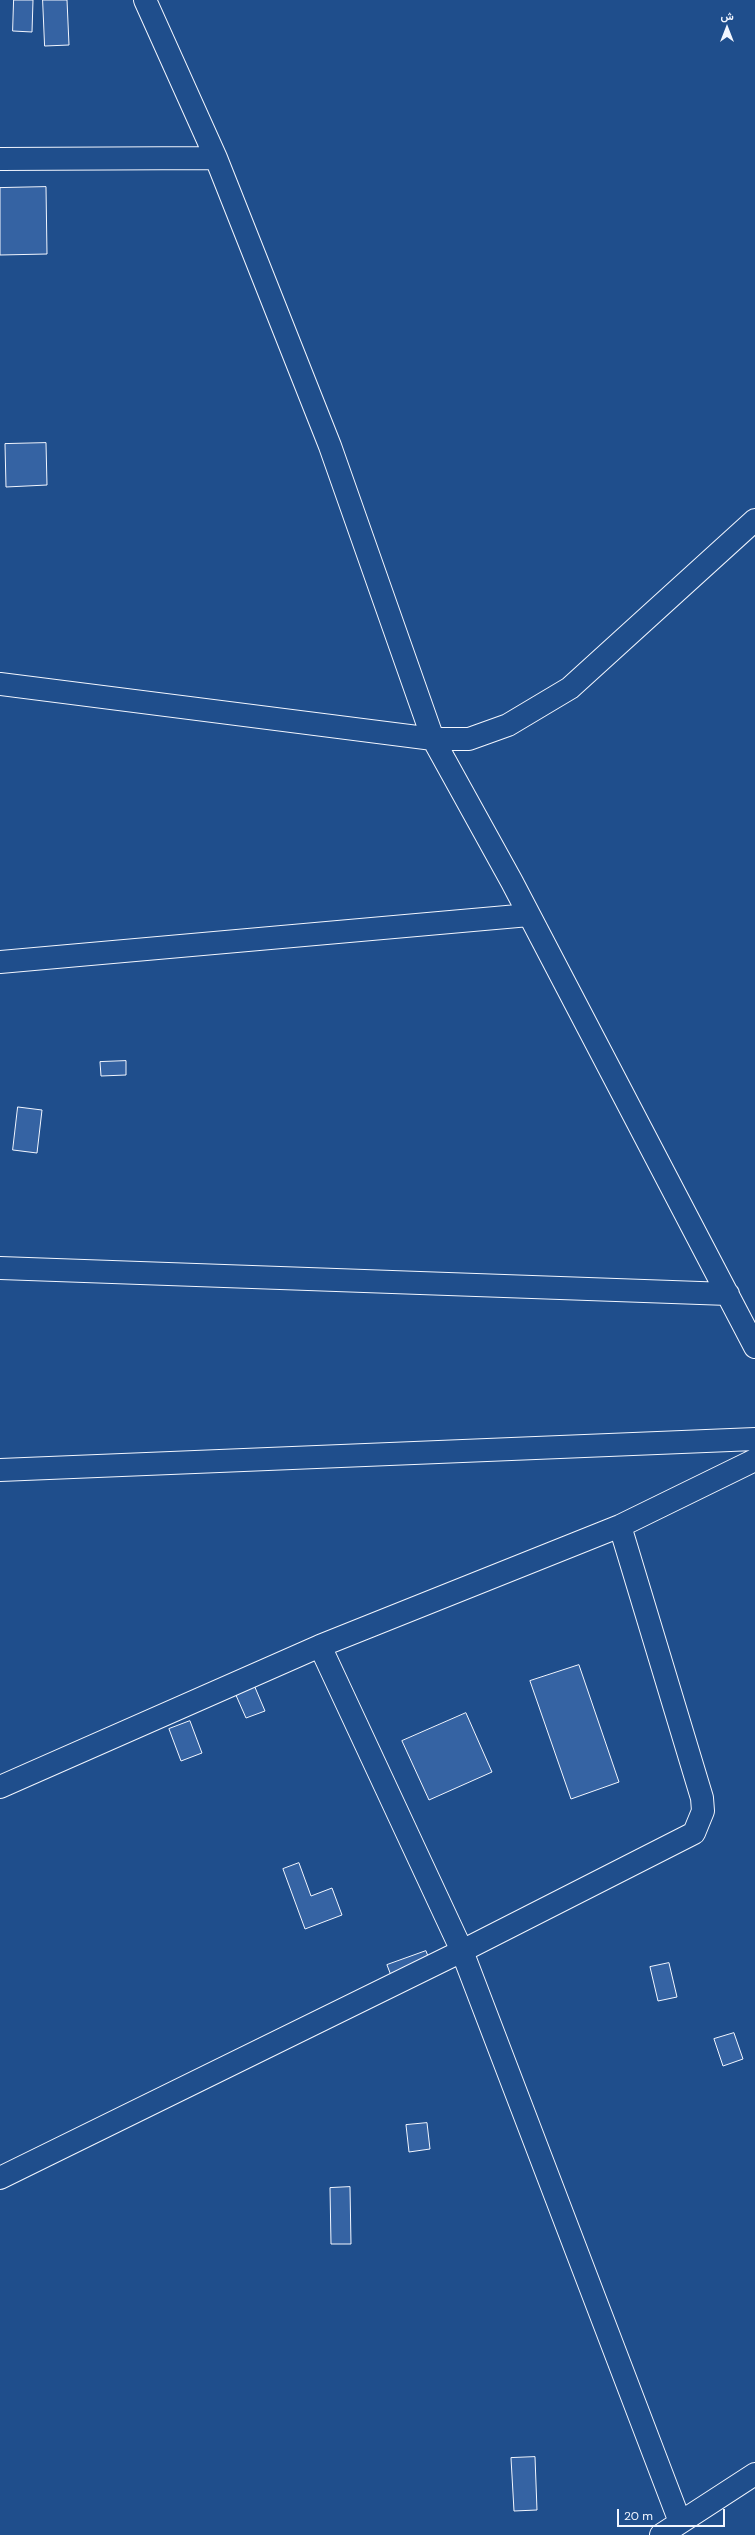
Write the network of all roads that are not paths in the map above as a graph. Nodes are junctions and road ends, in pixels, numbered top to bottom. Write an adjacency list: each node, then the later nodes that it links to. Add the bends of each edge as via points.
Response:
1 (145, 0): 2 (street)
2 (216, 158): 3 (street); 6 (street, via 330,446)
3 (0, 159)
4 (755, 520): 6 (street, via 570,688 508,725 469,739)
5 (0, 684): 6 (street)
6 (433, 739): 7 (street)
7 (529, 915): 8 (street); 10 (street)
8 (0, 962)
9 (0, 1268): 10 (street)
10 (728, 1294): 11 (street)
11 (755, 1347)
12 (755, 1439): 14 (street)
13 (755, 1460): 15 (street)
14 (0, 1470)
15 (620, 1526): 16 (street); 18 (street, via 702,1798 703,1810 699,1824 694,1833)
16 (320, 1646): 17 (street); 18 (street)
17 (0, 1787)
18 (462, 1951): 19 (street); 21 (street)
19 (0, 2178)
20 (755, 2474): 21 (street)
21 (680, 2522): 22 (street)
22 (661, 2535)

